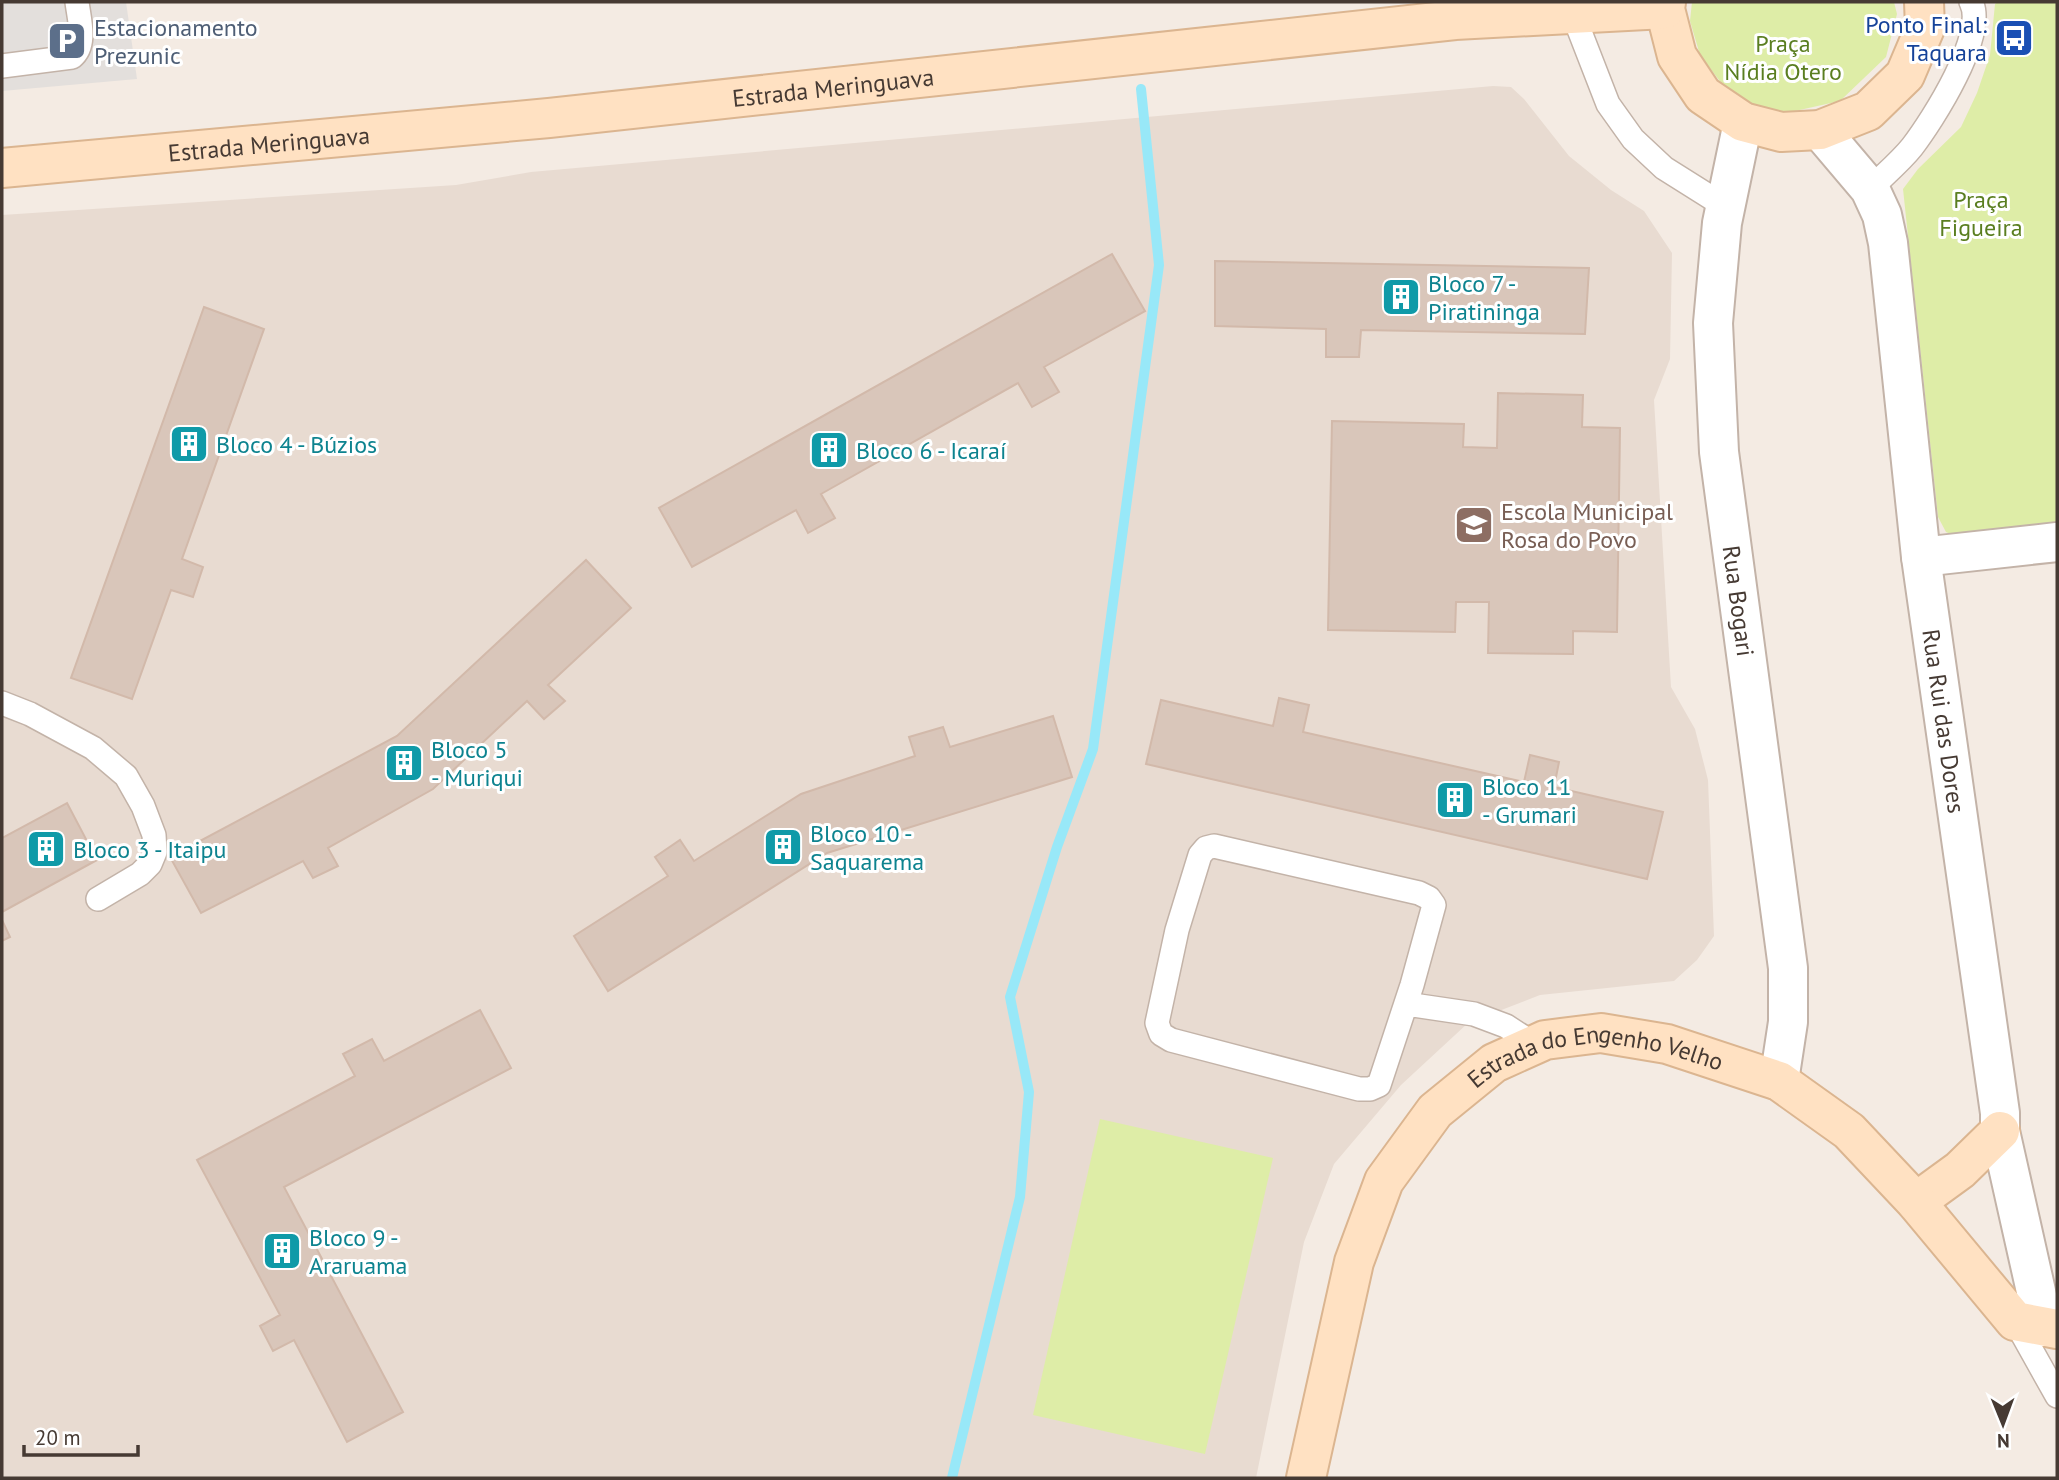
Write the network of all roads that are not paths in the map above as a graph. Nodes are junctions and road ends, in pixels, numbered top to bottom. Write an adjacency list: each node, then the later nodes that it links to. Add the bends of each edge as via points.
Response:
1 (77, 2): 6 (lane, via 78,52 72,57)
2 (1924, 2): 8 (street, via 1925,27 1905,75 1868,111)
3 (1971, 2): 10 (lane, via 1975,21 1948,92 1911,148)
4 (1666, 6): 5 (street, Estrada Meringuava); 7 (street, via 1677,56 1703,95)
5 (1573, 14): 9 (street, Estrada Meringuava, via 1455,20 549,118); 11 (lane, via 1608,104 1633,139 1664,168)
6 (2, 66)
7 (1743, 122): 8 (street, via 1781,132); 11 (street, Rua Bogari)
8 (1820, 130): 10 (street, Rua Rui das Dores)
9 (2, 168)
10 (1870, 189): 13 (street, Rua Rui das Dores, via 1888,243)
11 (1726, 206): 18 (street, Rua Bogari, via 1713,323 1719,452 1788,968 1788,1022)
12 (2057, 542): 13 (street)
13 (1921, 557): 19 (street, Rua Rui das Dores)
14 (2, 703): 15 (lane, via 93,748 126,776 144,806 154,835 150,864)
15 (98, 899)
16 (1406, 1004): 16 (lane, via 1434,905 1429,898 1214,846 1200,855 1177,930 1157,1023 1161,1034 1185,1044 1370,1089 1379,1085); 17 (lane, via 1474,1014 1506,1026)
17 (1534, 1044): 18 (street, Estrada do Engenho Velho, via 1601,1033 1667,1044); 23 (street, Estrada do Engenho Velho, via 1494,1063 1436,1111 1384,1181 1354,1262)
18 (1779, 1081): 20 (street, Estrada do Engenho Velho, via 1849,1131)
19 (2000, 1131): 20 (street, via 1960,1170); 21 (street, Rua Rui das Dores)
20 (1916, 1202): 21 (street, Estrada do Engenho Velho)
21 (2039, 1326): 22 (lane)
22 (2057, 1396)
23 (1306, 1478)

